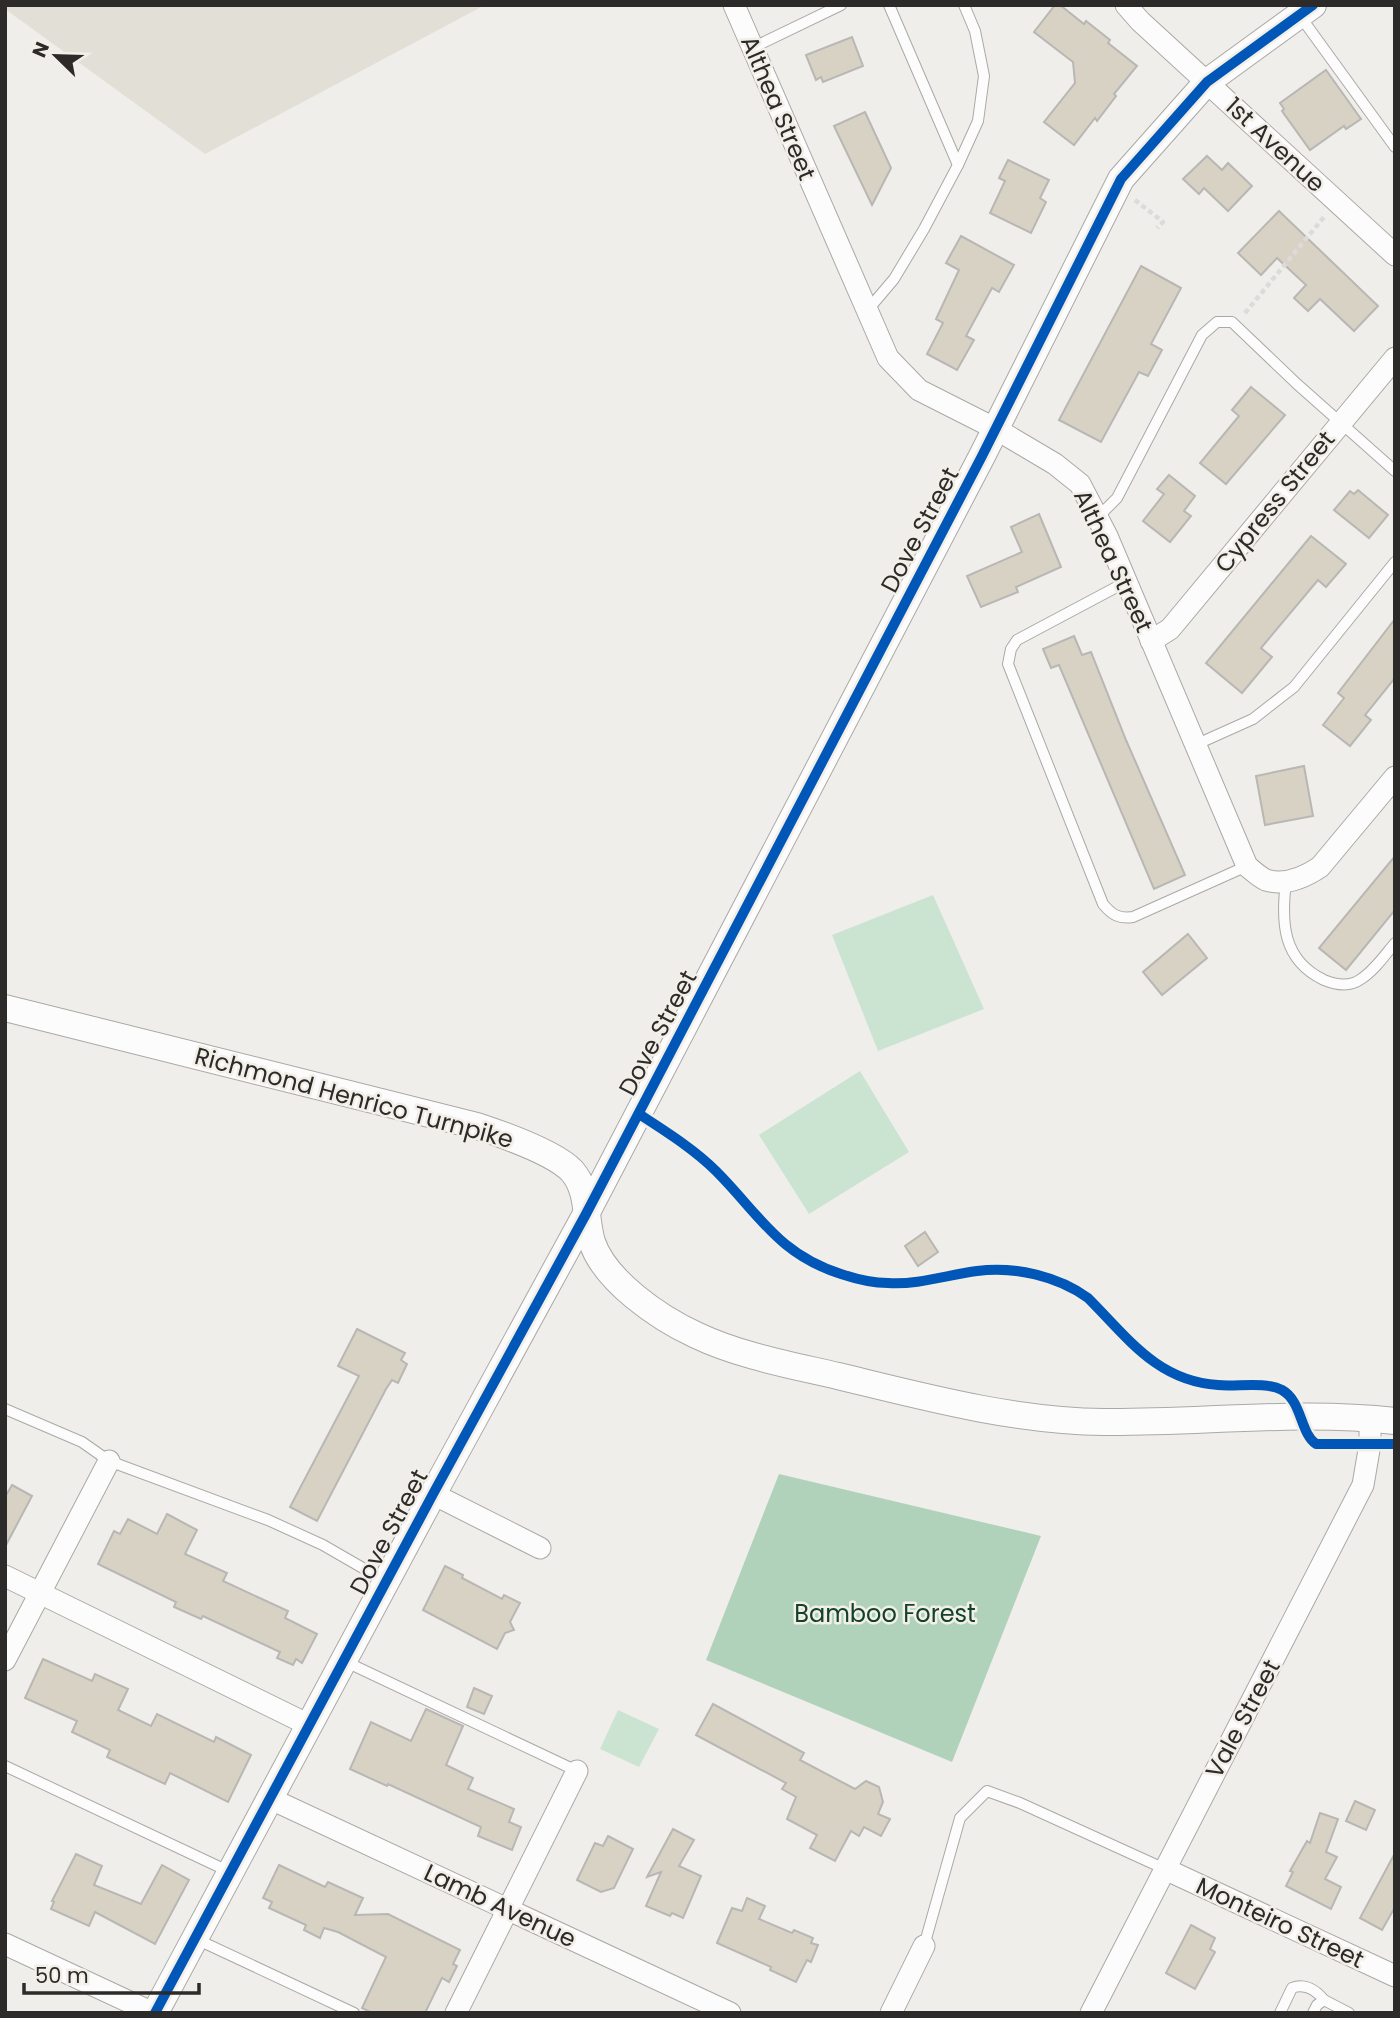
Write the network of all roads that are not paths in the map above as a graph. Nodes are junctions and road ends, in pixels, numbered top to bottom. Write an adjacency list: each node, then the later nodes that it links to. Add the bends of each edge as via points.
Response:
1 (734, 5): 7 (street, Althea Street)
2 (841, 5): 7 (lane)
3 (889, 5): 10 (lane)
4 (964, 5): 10 (lane, via 975,31 984,76 978,121)
5 (1126, 5): 8 (street, 1st Avenue)
6 (1302, 9): 8 (street, Dove Street); 9 (lane)
7 (752, 48): 12 (street, Althea Street)
8 (1207, 82): 11 (street, 1st Avenue); 15 (street, Dove Street, via 1121,179)
9 (1395, 147)
10 (958, 165): 12 (lane, via 894,279)
11 (1395, 254)
12 (866, 312): 15 (street, Althea Street, via 888,358 919,390)
13 (1395, 358): 14 (street, Cypress Street)
14 (1340, 421): 16 (lane); 17 (lane, via 1235,324 1217,322 1202,335 1117,498); 20 (street, Cypress Street, via 1170,629)
15 (996, 429): 17 (street, Althea Street, via 1080,484); 27 (street, Dove Street)
16 (1395, 471)
17 (1097, 518): 19 (street, Althea Street)
18 (1395, 562): 21 (lane, via 1294,687 1253,719)
19 (1126, 582): 20 (street, Althea Street); 23 (lane, via 1017,640 1008,664 1104,904 1122,919 1133,917)
20 (1151, 641): 21 (street, Althea Street)
21 (1195, 745): 23 (street, Althea Street)
22 (1395, 777): 24 (street, via 1320,867)
23 (1247, 866): 24 (street, via 1266,880)
24 (1286, 881): 25 (lane, via 1282,913 1287,939 1312,974 1348,985 1361,980)
25 (1395, 943)
26 (5, 1008): 27 (street, Richmond Henrico Turnpike, via 494,1132 571,1170 582,1191)
27 (586, 1214): 29 (street, Richmond Henrico Turnpike, via 599,1258 644,1303 696,1335 757,1356 945,1401 1041,1418 1103,1422); 31 (street, Dove Street)
28 (5, 1409): 30 (lane, via 82,1442)
29 (1382, 1420): 42 (street, Vale Street, via 1363,1485)
30 (108, 1461): 34 (lane, via 268,1520); 35 (street)
31 (433, 1494): 32 (street); 34 (street, Dove Street)
32 (540, 1548)
33 (5, 1576): 35 (street)
34 (387, 1582): 37 (street, Dove Street)
35 (40, 1591): 36 (street); 38 (street)
36 (5, 1660)
37 (344, 1661): 38 (street, Dove Street); 40 (lane)
38 (311, 1726): 41 (street, Dove Street)
39 (5, 1766): 43 (lane)
40 (577, 1770): 44 (street)
41 (271, 1799): 43 (street, Dove Street); 44 (street, Lamb Avenue)
42 (1165, 1869): 47 (lane, via 987,1791 960,1818); 48 (street, Monteiro Street); 55 (street, Vale Street)
43 (230, 1872): 45 (street, Dove Street)
44 (506, 1909): 52 (street); 53 (street, Lamb Avenue)
45 (193, 1938): 50 (street, Dove Street); 51 (lane)
46 (5, 1944): 50 (street)
47 (925, 1945): 54 (street)
48 (1395, 1976)
49 (1324, 2000): 56 (lane, via 1317,1991 1299,1985 1292,1988); 57 (lane); 58 (lane)
50 (154, 2013)
51 (354, 2013)
52 (456, 2013)
53 (730, 2013)
54 (891, 2013)
55 (1091, 2013)
56 (1280, 2013)
57 (1313, 2013)
58 (1349, 2013)

